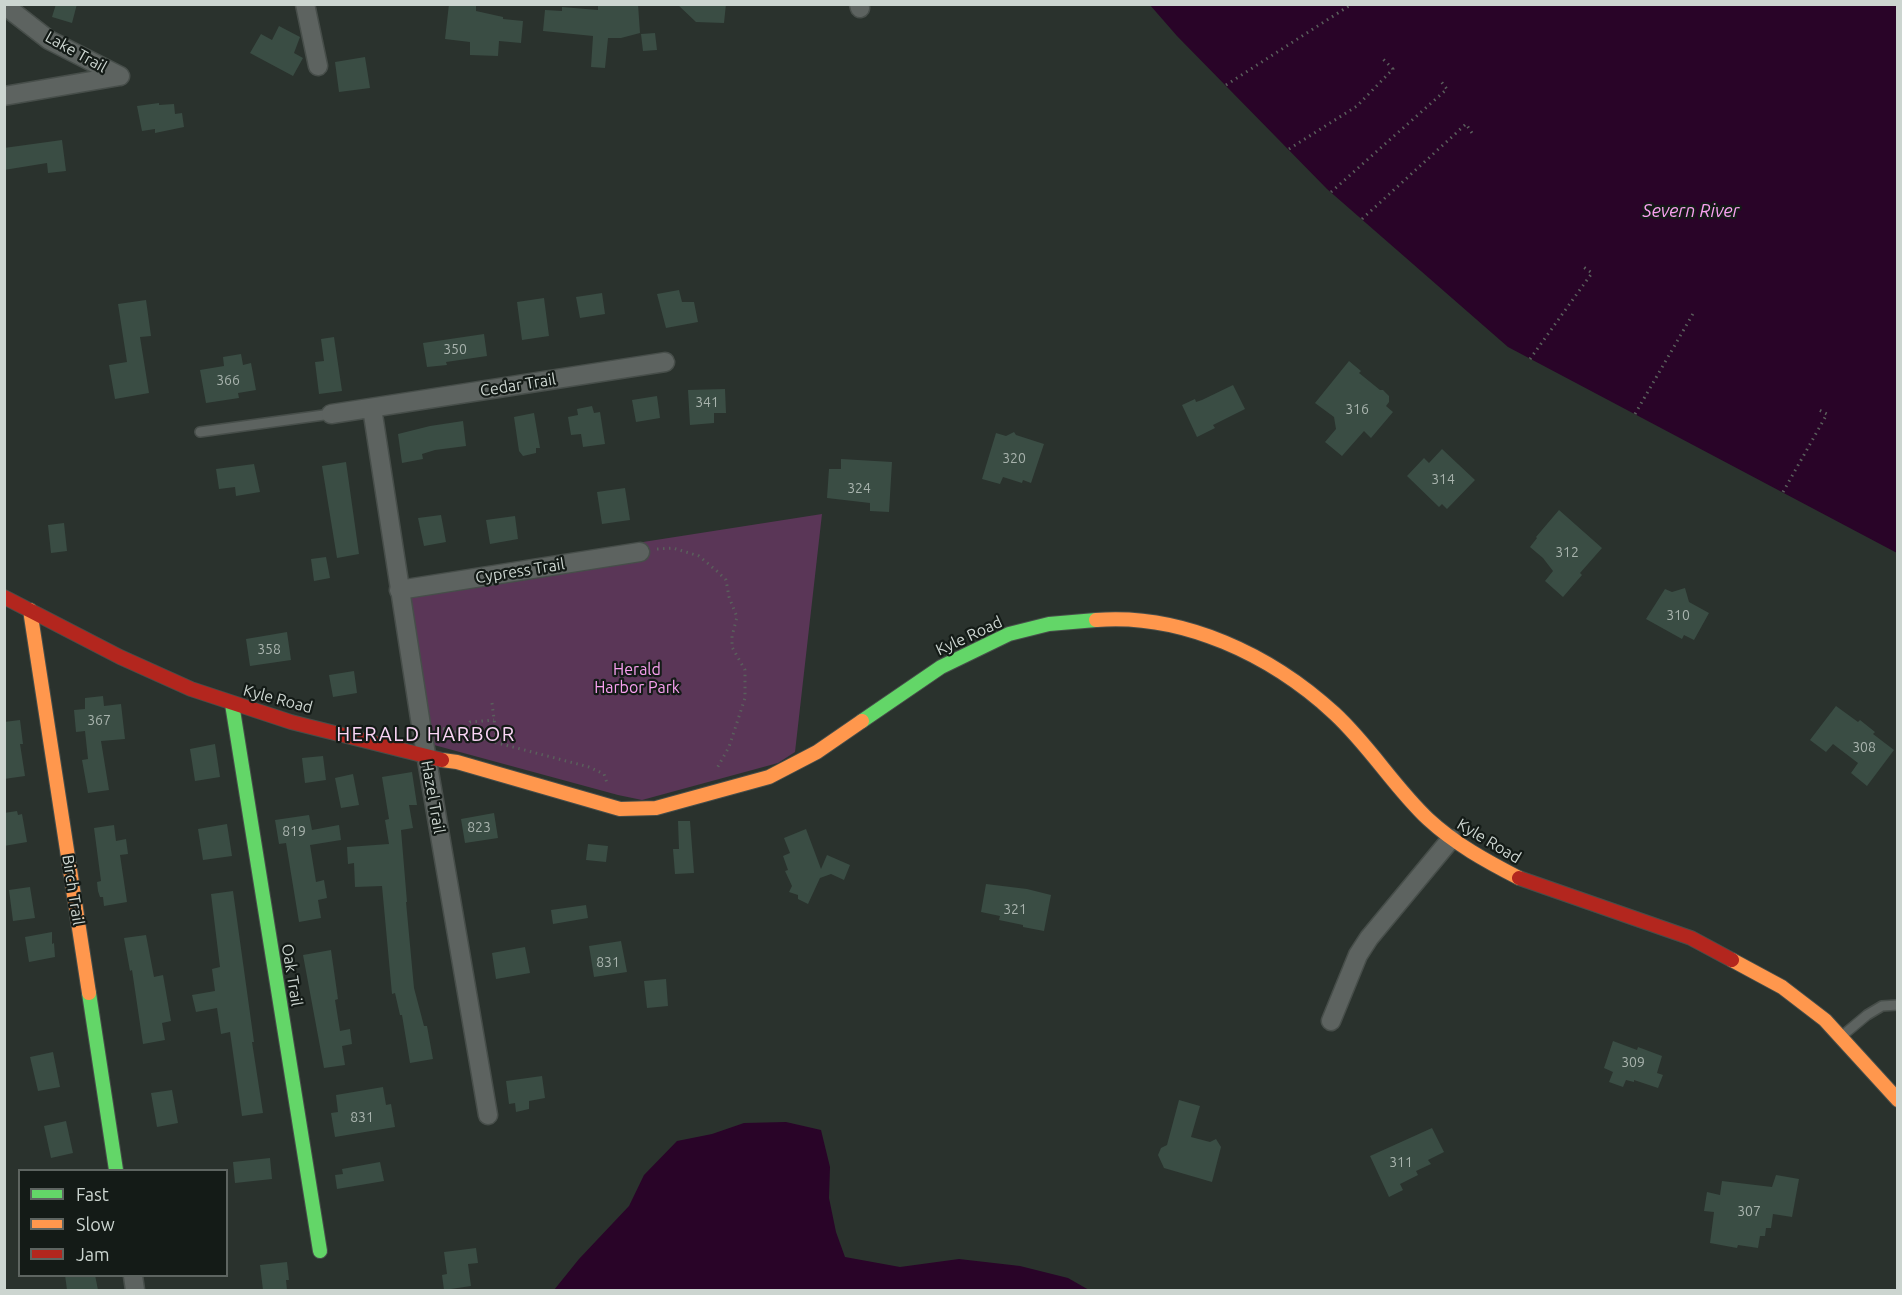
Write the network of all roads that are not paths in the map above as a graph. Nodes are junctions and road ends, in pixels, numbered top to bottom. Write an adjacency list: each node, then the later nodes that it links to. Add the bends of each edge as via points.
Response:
1 (305, 4): 3 (street)
2 (4, 5): 4 (street, Lake Trail, via 49,40 120,76)
3 (318, 66)
4 (4, 96)
5 (665, 362): 6 (street, Cedar Trail)
6 (372, 408): 7 (street, Cedar Trail); 10 (street, Hazel Trail)
7 (331, 414): 8 (lane)
8 (200, 432)
9 (640, 552): 10 (street, Cypress Trail)
10 (399, 590): 14 (street, Hazel Trail)
11 (4, 597): 12 (street, Kyle Road)
12 (30, 610): 13 (street, Kyle Road, via 160,677); 21 (street, Birch Trail)
13 (232, 704): 14 (street, Kyle Road); 22 (street, Oak Trail)
14 (426, 757): 15 (street, Kyle Road, via 457,762 620,809 656,808 769,777 817,752 941,667 1009,634 1049,624 1121,618 1207,635 1249,653 1289,677 1335,714 1426,817); 20 (street, Hazel Trail)
15 (1451, 839): 17 (street, via 1369,938); 18 (street, Kyle Road, via 1521,879 1690,938 1782,987)
16 (1898, 1005): 18 (lane, via 1882,1006)
17 (1331, 1021)
18 (1841, 1037): 19 (street, Kyle Road)
19 (1898, 1100)
20 (488, 1115)
21 (116, 1169)
22 (320, 1251)

